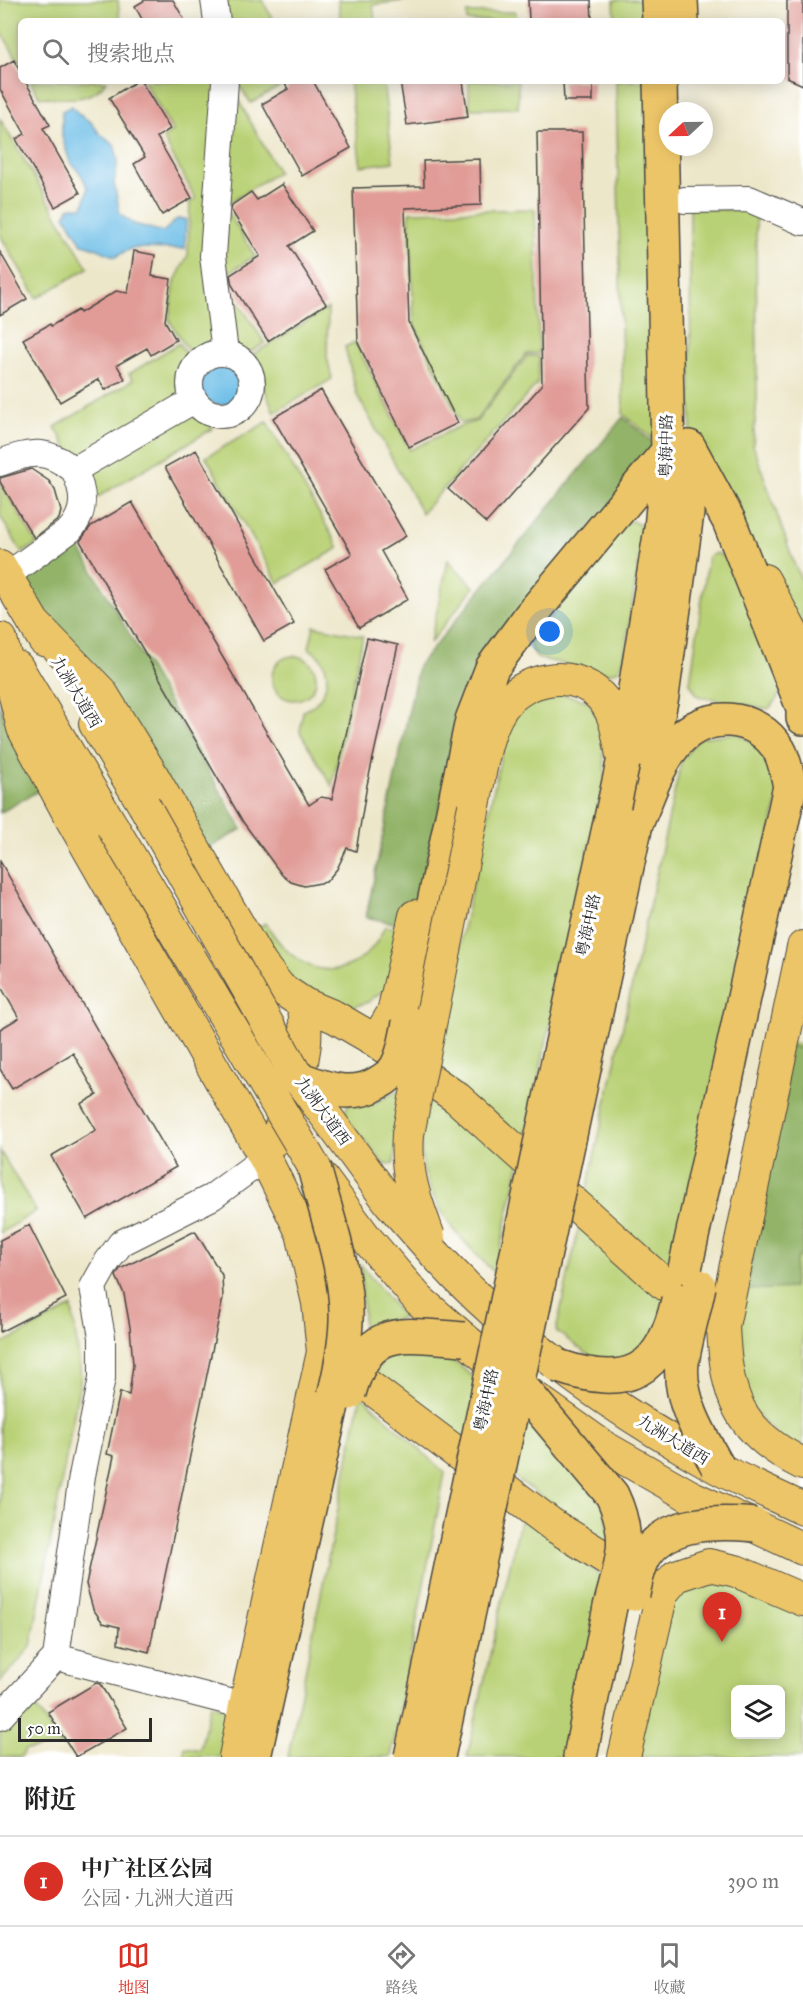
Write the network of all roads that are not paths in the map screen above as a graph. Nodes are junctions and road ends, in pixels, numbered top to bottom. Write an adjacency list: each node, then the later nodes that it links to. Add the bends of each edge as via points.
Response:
1 (214, 0): 4 (street)
2 (658, 0): 5 (highway)
3 (681, 0): 6 (highway)
4 (217, 18)
5 (658, 18)
6 (682, 18)
7 (225, 84): 14 (street, via 213,256)
8 (660, 84): 16 (highway, 粤海中路)
9 (683, 84): 10 (highway)
10 (683, 102)
11 (684, 156): 12 (highway, 粤海中路)
12 (685, 200): 13 (street, via 749,199); 16 (highway, 粤海中路)
13 (803, 222)
14 (225, 352): 15 (street, via 206,356 192,371 190,391); 15 (street, via 235,355 250,370 253,381 248,401 241,409 221,416 210,414)
15 (194, 400): 18 (street)
16 (677, 447): 19 (highway); 24 (highway, via 531,615); 26 (highway, 粤海中路); 28 (highway, 粤海中路, via 687,513 662,696)
17 (0, 463): 18 (street, via 35,452 61,459)
18 (74, 470): 20 (street, via 82,486 77,522)
19 (729, 521): 23 (main road); 25 (highway, via 803,708)
20 (3, 571): 21 (main road, 九洲大道西)
21 (34, 622): 31 (main road, via 101,692 261,964 280,988); 34 (main road, 九洲大道西, bridge, via 144,805)
22 (0, 639): 35 (main road, via 22,728); 36 (main road, 九洲大道西, bridge)
23 (803, 653)
24 (492, 668): 30 (main road, via 469,702 458,730); 34 (highway, bridge, via 472,720 409,1023 396,1068 370,1088 359,1091 335,1090)
25 (803, 718)
26 (623, 763): 37 (main road, bridge, via 615,718 601,696 583,683 565,679 528,686 513,694 490,730 408,1134 409,1179); 59 (highway, 粤海中路, bridge)
27 (803, 798): 38 (highway)
28 (636, 824): 38 (highway, via 663,760 692,728 711,720 738,720 762,732 780,751 790,786); 60 (highway, 粤海中路, bridge)
29 (803, 947): 39 (main road)
30 (398, 992): 32 (main road, via 378,1009); 33 (main road, via 389,1021)
31 (304, 1004): 32 (main road); 35 (main road, via 304,1051 287,1112)
32 (335, 1017): 33 (main road)
33 (371, 1038): 39 (main road, via 456,1098 663,1282)
34 (298, 1078): 37 (main road, 九洲大道西, bridge, via 390,1203)
35 (265, 1158): 41 (main road, via 302,1233 318,1303); 53 (street, via 212,1197 121,1243 93,1287 102,1337 102,1378 82,1476)
36 (314, 1167): 40 (main road, 九洲大道西, bridge, via 396,1274); 44 (highway, bridge, via 345,1298)
37 (436, 1255): 42 (main road, 九洲大道西, bridge, via 466,1288)
38 (691, 1282): 42 (highway, bridge, via 655,1356 635,1371 596,1377); 46 (highway, bridge, via 682,1365 684,1388 691,1416)
39 (723, 1326): 45 (main road, via 724,1363 742,1415 760,1436)
40 (464, 1339): 43 (main road, 九洲大道西, bridge); 44 (highway, bridge, via 411,1336 380,1341 366,1353)
41 (323, 1352): 50 (main road, via 554,1526); 54 (main road)
42 (558, 1366): 46 (main road, 九洲大道西, bridge)
43 (524, 1390): 48 (main road, 九洲大道西, bridge, via 604,1447 690,1496); 52 (highway, bridge, via 612,1495 619,1509 625,1538)
44 (341, 1397): 57 (highway); 58 (highway)
45 (803, 1464)
46 (718, 1467): 47 (main road, 九洲大道西)
47 (803, 1509)
48 (754, 1525): 49 (main road, 九洲大道西); 52 (highway, bridge, via 702,1524 664,1537 647,1553)
49 (803, 1549)
50 (662, 1593): 51 (main road, via 676,1576 709,1565 736,1571); 63 (main road)
51 (803, 1600)
52 (620, 1609): 61 (highway); 62 (highway)
53 (56, 1657): 54 (street); 55 (street)
54 (245, 1706): 56 (main road)
55 (0, 1718)
56 (235, 1757)
57 (254, 1757)
58 (268, 1757)
59 (411, 1757)
60 (438, 1757)
61 (580, 1757)
62 (598, 1757)
63 (624, 1757)

